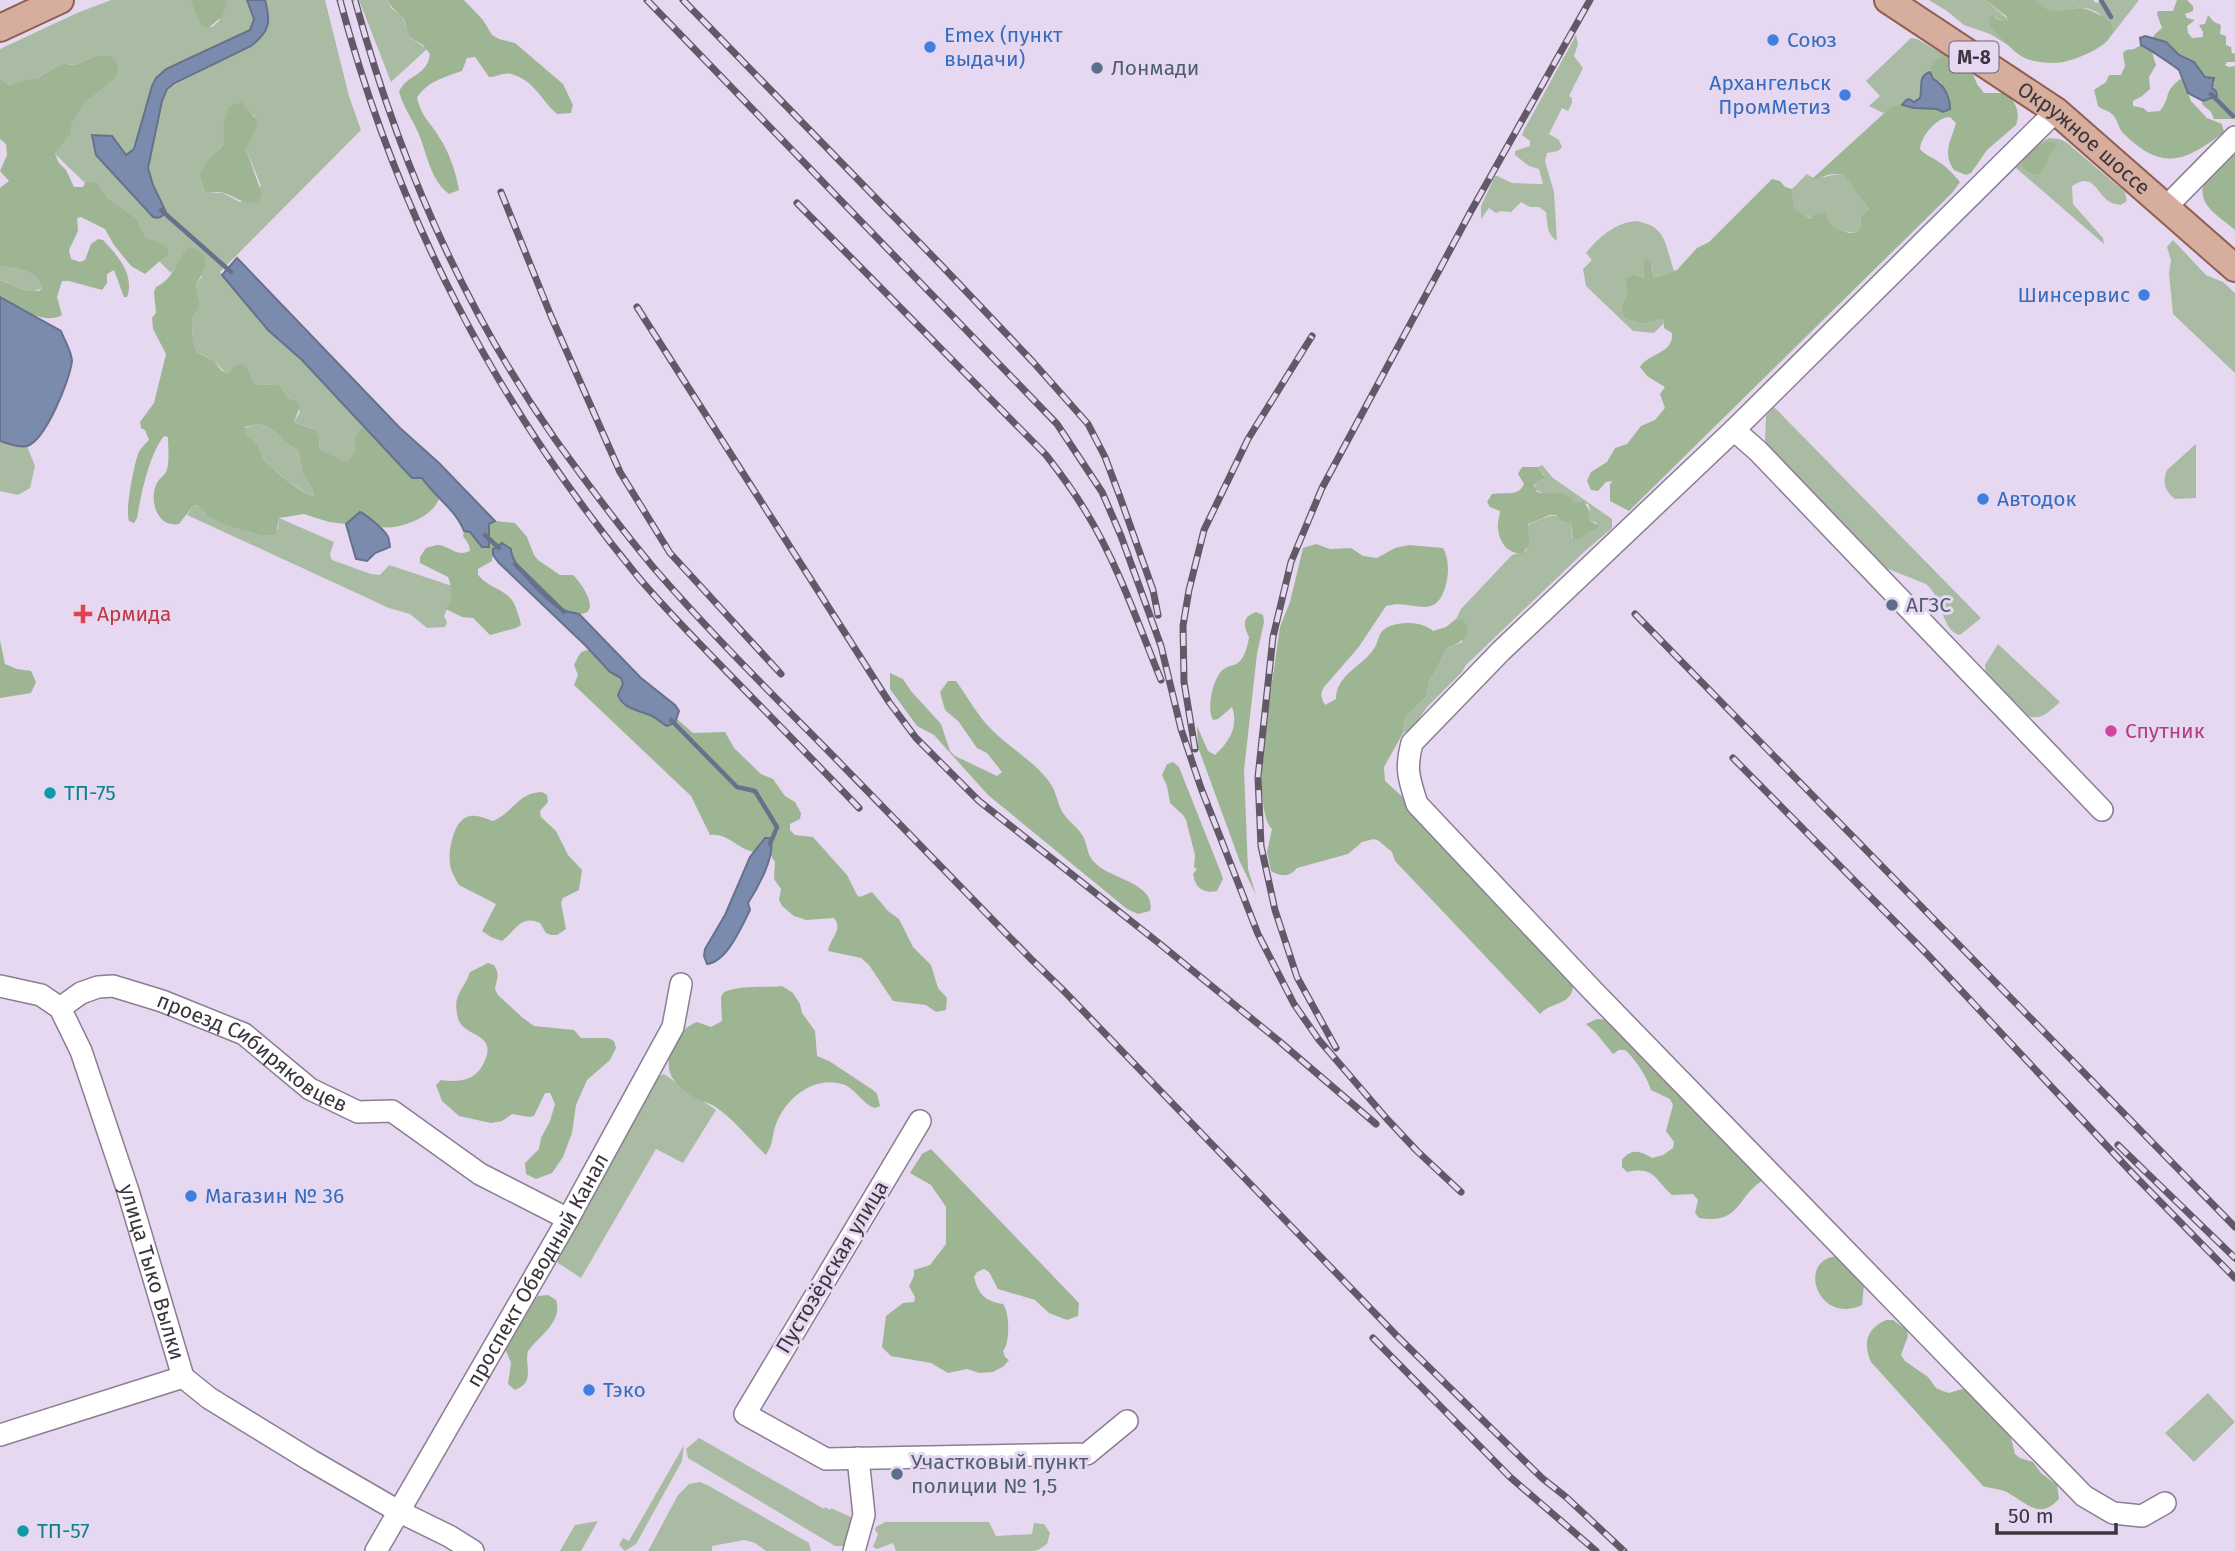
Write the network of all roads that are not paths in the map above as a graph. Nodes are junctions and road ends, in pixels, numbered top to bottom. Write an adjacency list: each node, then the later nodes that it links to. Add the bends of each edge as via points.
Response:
1 (60, 0): 3 (main road)
2 (1888, 0): 4 (main road, Окружное шоссе / М-8)
3 (0, 28)
4 (2056, 111): 6 (main road, Окружное шоссе / М-8); 8 (street)
5 (2235, 137): 6 (street)
6 (2166, 206): 7 (main road, Окружное шоссе / М-8)
7 (2235, 268)
8 (1734, 430): 9 (street); 19 (street, via 1501,651 1412,743 1407,761 1417,804 2084,1496 2113,1513 2142,1516)
9 (2102, 810)
10 (681, 984): 14 (street, проспект Обводный Канал, via 673,1027)
11 (0, 986): 12 (street, via 41,995)
12 (60, 1008): 14 (street, проезд Сибиряковцев, via 81,993 113,986 244,1034 310,1089 358,1112 392,1111 480,1174); 15 (street, улица Тыко Вылки, via 82,1051)
13 (920, 1121): 18 (street, Пустозёрская улица, via 745,1414 826,1458)
14 (568, 1219): 20 (street, проспект Обводный Канал)
15 (183, 1377): 17 (street); 20 (street, улица Тыко Вылки, via 209,1398)
16 (1127, 1421): 18 (street, via 1087,1454)
17 (0, 1435)
18 (858, 1458): 23 (street, via 864,1515)
19 (2165, 1503)
20 (398, 1511): 21 (street, проспект Обводный Канал); 22 (street, улица Тыко Вылки)
21 (376, 1551)
22 (474, 1551)
23 (854, 1551)

